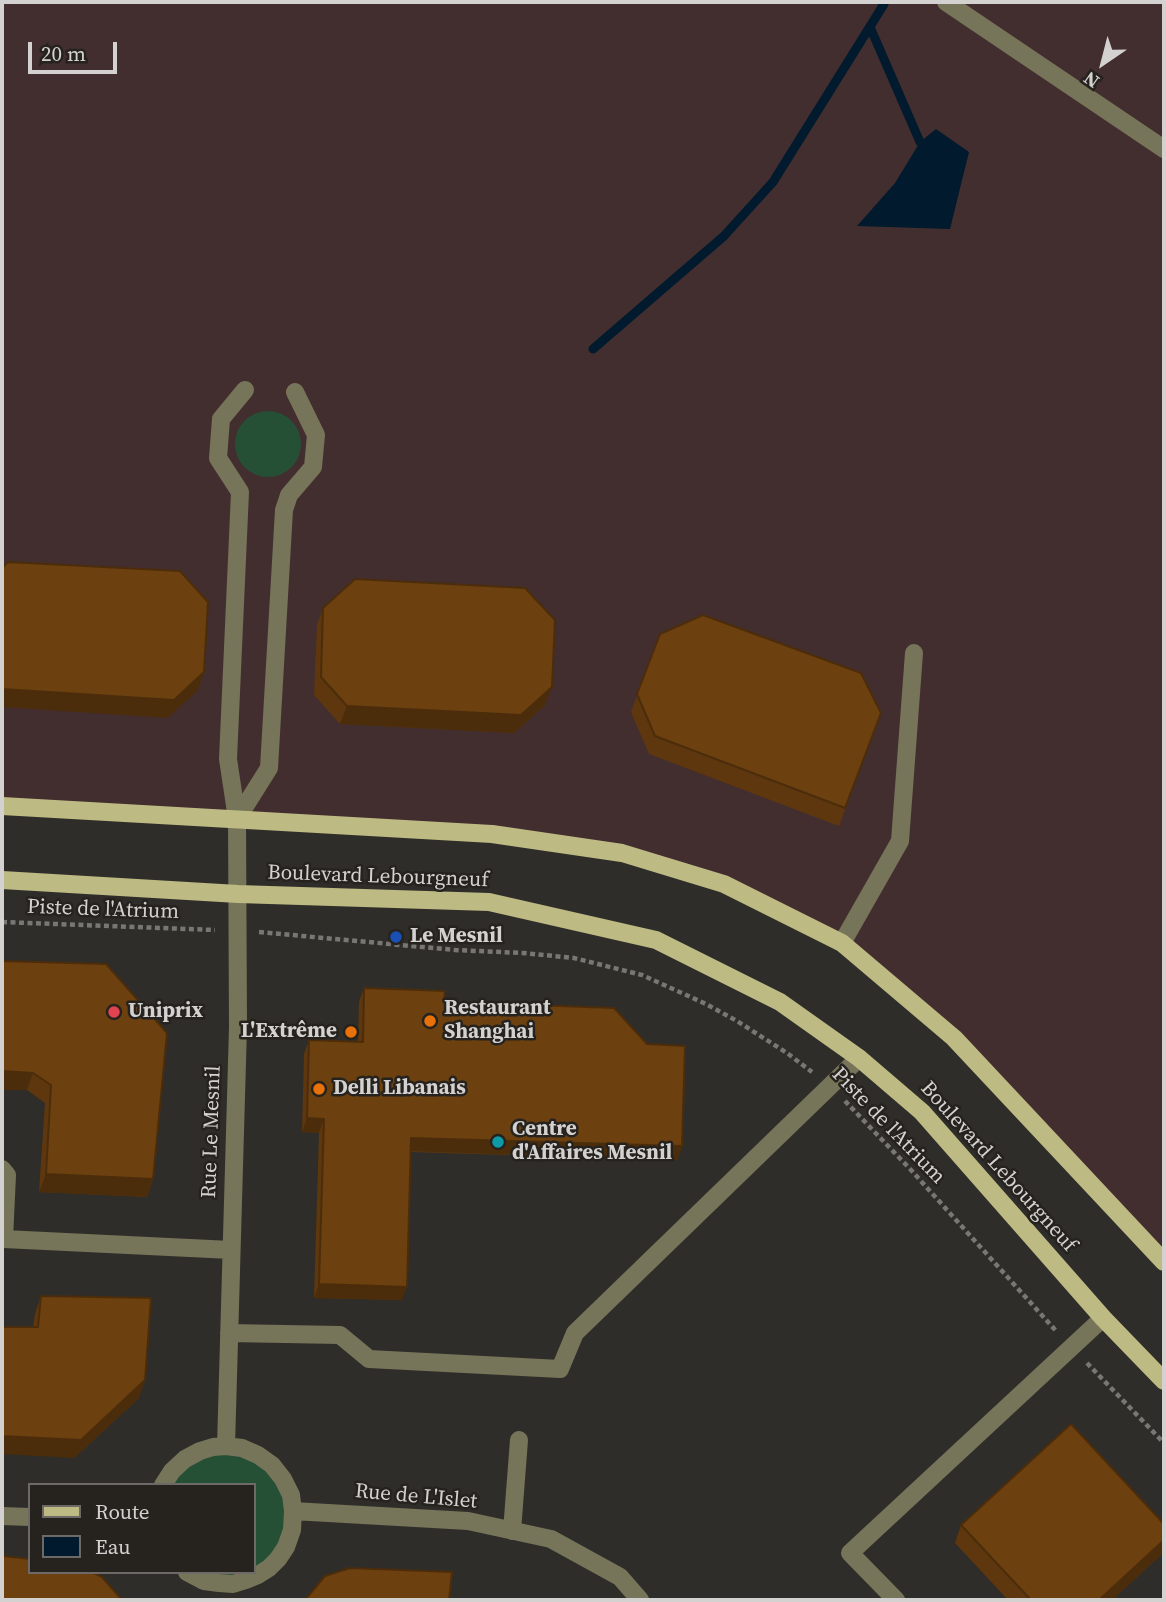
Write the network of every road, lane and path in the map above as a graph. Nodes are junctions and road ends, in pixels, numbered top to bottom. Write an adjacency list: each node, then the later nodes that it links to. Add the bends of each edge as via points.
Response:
1 (946, 2): 2 (street)
2 (1164, 149)
3 (245, 390): 7 (street, Rue Le Mesnil, via 221,419 218,458 240,492 228,759)
4 (295, 392): 7 (street, via 316,435 313,467 289,495 284,510 270,768)
5 (914, 653): 13 (street, via 900,841)
6 (2, 806): 7 (main road)
7 (237, 819): 9 (street, Rue Le Mesnil); 13 (main road, via 492,834 622,853 724,884)
8 (2, 880): 9 (main road, Boulevard Lebourgneuf)
9 (238, 894): 14 (main road, Boulevard Lebourgneuf, via 489,902 656,940 780,1002); 17 (street, Rue Le Mesnil)
10 (2, 922): 11 (path, Piste de l'Atrium)
11 (204, 929)
12 (288, 934): 15 (path, Piste de l'Atrium, via 574,958 642,975 737,1021)
13 (842, 943): 18 (main road, via 954,1038)
14 (859, 1058): 15 (street); 19 (main road, Boulevard Lebourgneuf, via 922,1112)
15 (830, 1086): 20 (street, via 575,1333 561,1369 369,1359 340,1335); 21 (path, Piste de l'Atrium)
16 (2, 1169): 17 (street, via 7,1175 4,1239)
17 (231, 1250): 20 (street, Rue Le Mesnil)
18 (1164, 1262)
19 (1103, 1318): 23 (main road, Boulevard Lebourgneuf); 35 (street, via 850,1553)
20 (229, 1333): 26 (street, Rue Le Mesnil)
21 (1058, 1333)
22 (1081, 1356): 25 (path)
23 (1164, 1381)
24 (519, 1440): 31 (street)
25 (1164, 1443)
26 (226, 1446): 27 (street, via 184,1459); 28 (street, via 242,1448 272,1465 284,1479)
27 (164, 1483)
28 (293, 1511): 31 (street, Rue de L'Islet, via 468,1521); 33 (street, via 292,1530 278,1559 258,1576)
29 (2, 1516): 30 (street)
30 (28, 1517)
31 (512, 1531): 34 (street, Rue de L'Islet, via 551,1539 620,1577)
32 (191, 1574): 33 (street)
33 (218, 1592)
34 (640, 1600)
35 (895, 1600)

